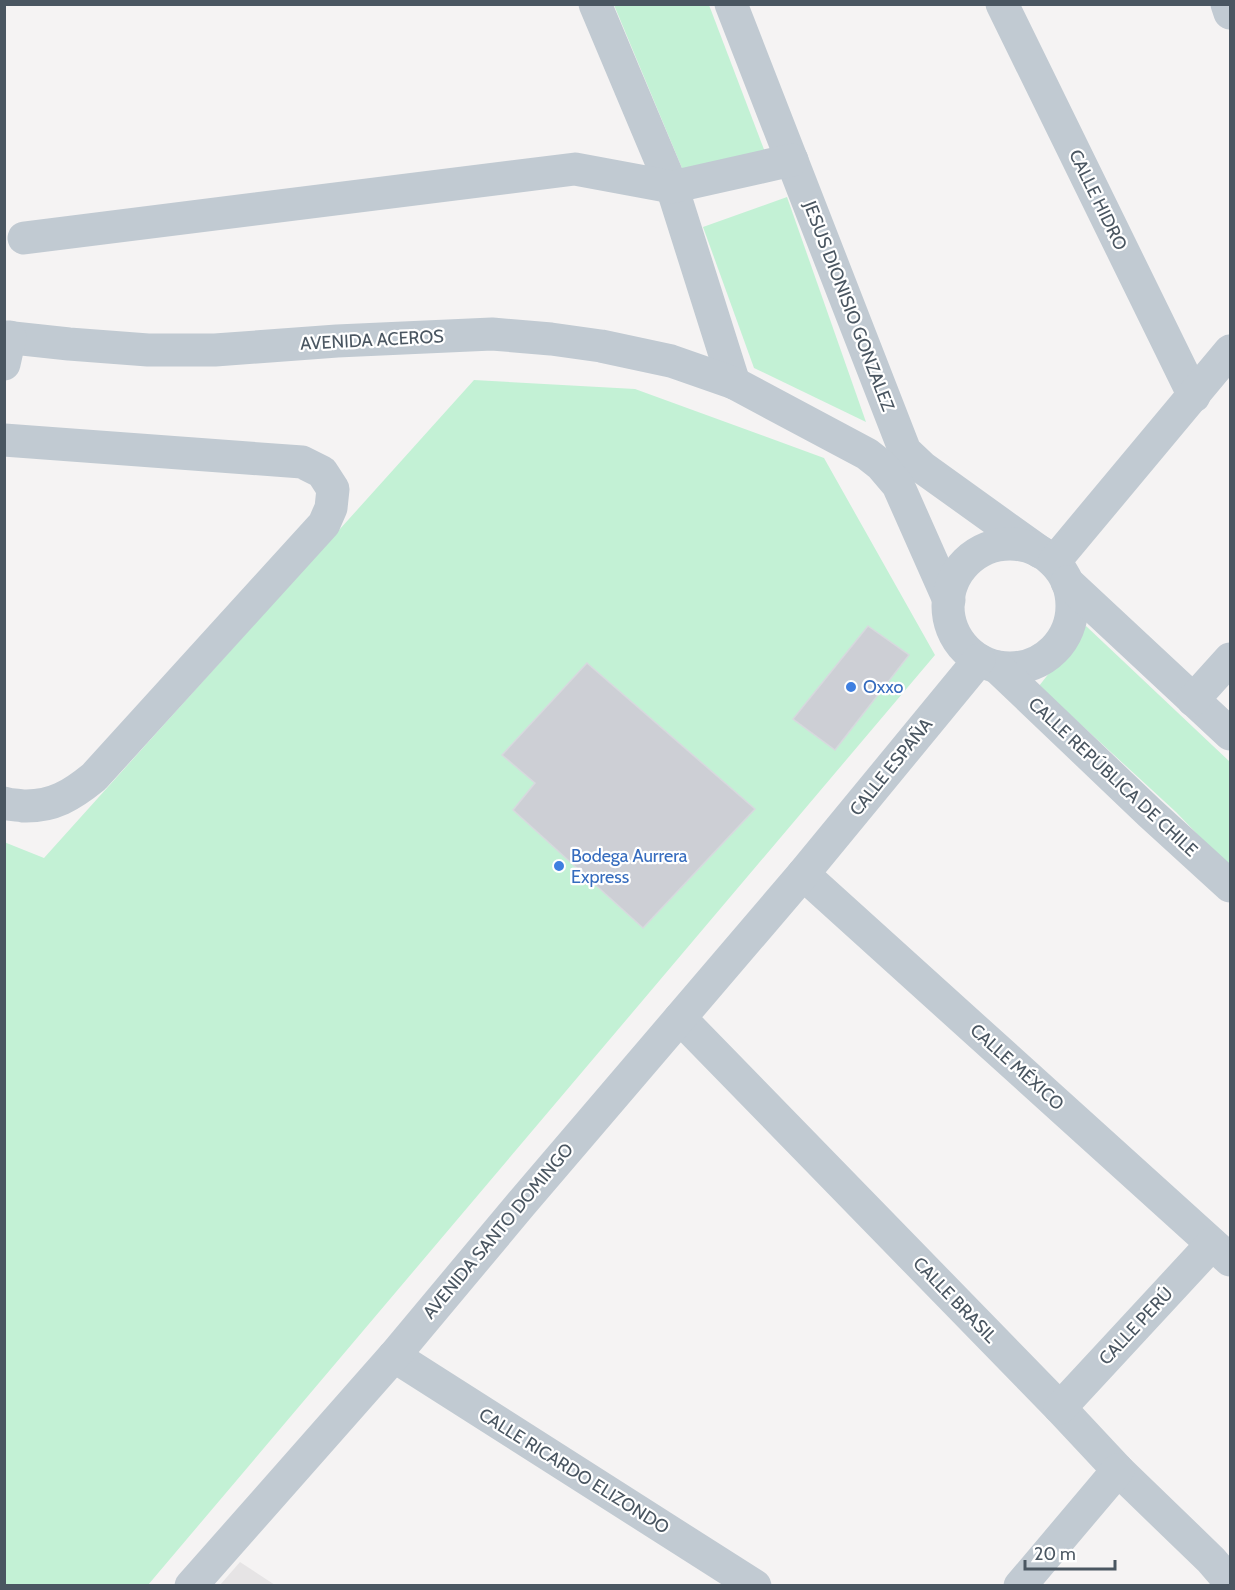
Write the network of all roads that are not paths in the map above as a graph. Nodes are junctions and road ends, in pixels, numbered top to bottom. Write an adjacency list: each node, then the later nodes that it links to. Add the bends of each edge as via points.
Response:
1 (595, 4): 7 (street)
2 (1002, 4): 12 (street, CALLE HIDRO)
3 (1227, 4): 5 (street)
4 (742, 10): 6 (street, JESUS DIONISIO GONZALEZ)
5 (1230, 13)
6 (792, 160): 7 (street); 14 (street, JESUS DIONISIO GONZALEZ)
7 (672, 187): 8 (street, via 575,169); 11 (street)
8 (24, 238)
9 (6, 346): 11 (street, AVENIDA ACEROS, via 69,344 215,350 492,334 601,346 671,360)
10 (1230, 351): 12 (street)
11 (734, 382): 14 (street, AVENIDA ACEROS, via 867,454)
12 (1194, 396): 15 (street)
13 (4, 440): 21 (street, via 302,462 322,472 333,489 332,508 324,524 94,777 56,801 34,806)
14 (893, 458): 15 (street, JESUS DIONISIO GONZALEZ, via 923,468); 16 (street, via 898,485)
15 (1054, 565): 16 (street, via 1023,546 989,548 962,568 952,583); 18 (street, via 1072,601 1071,621 1064,639 1033,664 1014,668); 19 (street)
16 (949, 600): 18 (street, via 949,618 955,634 965,649)
17 (1230, 659): 19 (street)
18 (988, 663): 22 (street, CALLE ESPAÑA); 23 (street, CALLE REPÚBLICA DE CHILE)
19 (1193, 700): 20 (street)
20 (1230, 734)
21 (4, 802)
22 (803, 874): 24 (street, AVENIDA SANTO DOMINGO); 25 (street, CALLE MÉXICO)
23 (1230, 886)
24 (680, 1018): 26 (street, AVENIDA SANTO DOMINGO); 27 (street, CALLE BRASIL)
25 (1221, 1252): 27 (street, CALLE PERÚ)
26 (393, 1356): 30 (street, AVENIDA SANTO DOMINGO); 31 (street, CALLE RICARDO ELIZONDO)
27 (1060, 1408): 28 (street, CALLE BRASIL)
28 (1118, 1470): 29 (street, CALLE BRASIL); 32 (street)
29 (1230, 1582)
30 (191, 1586)
31 (755, 1586)
32 (1020, 1586)

